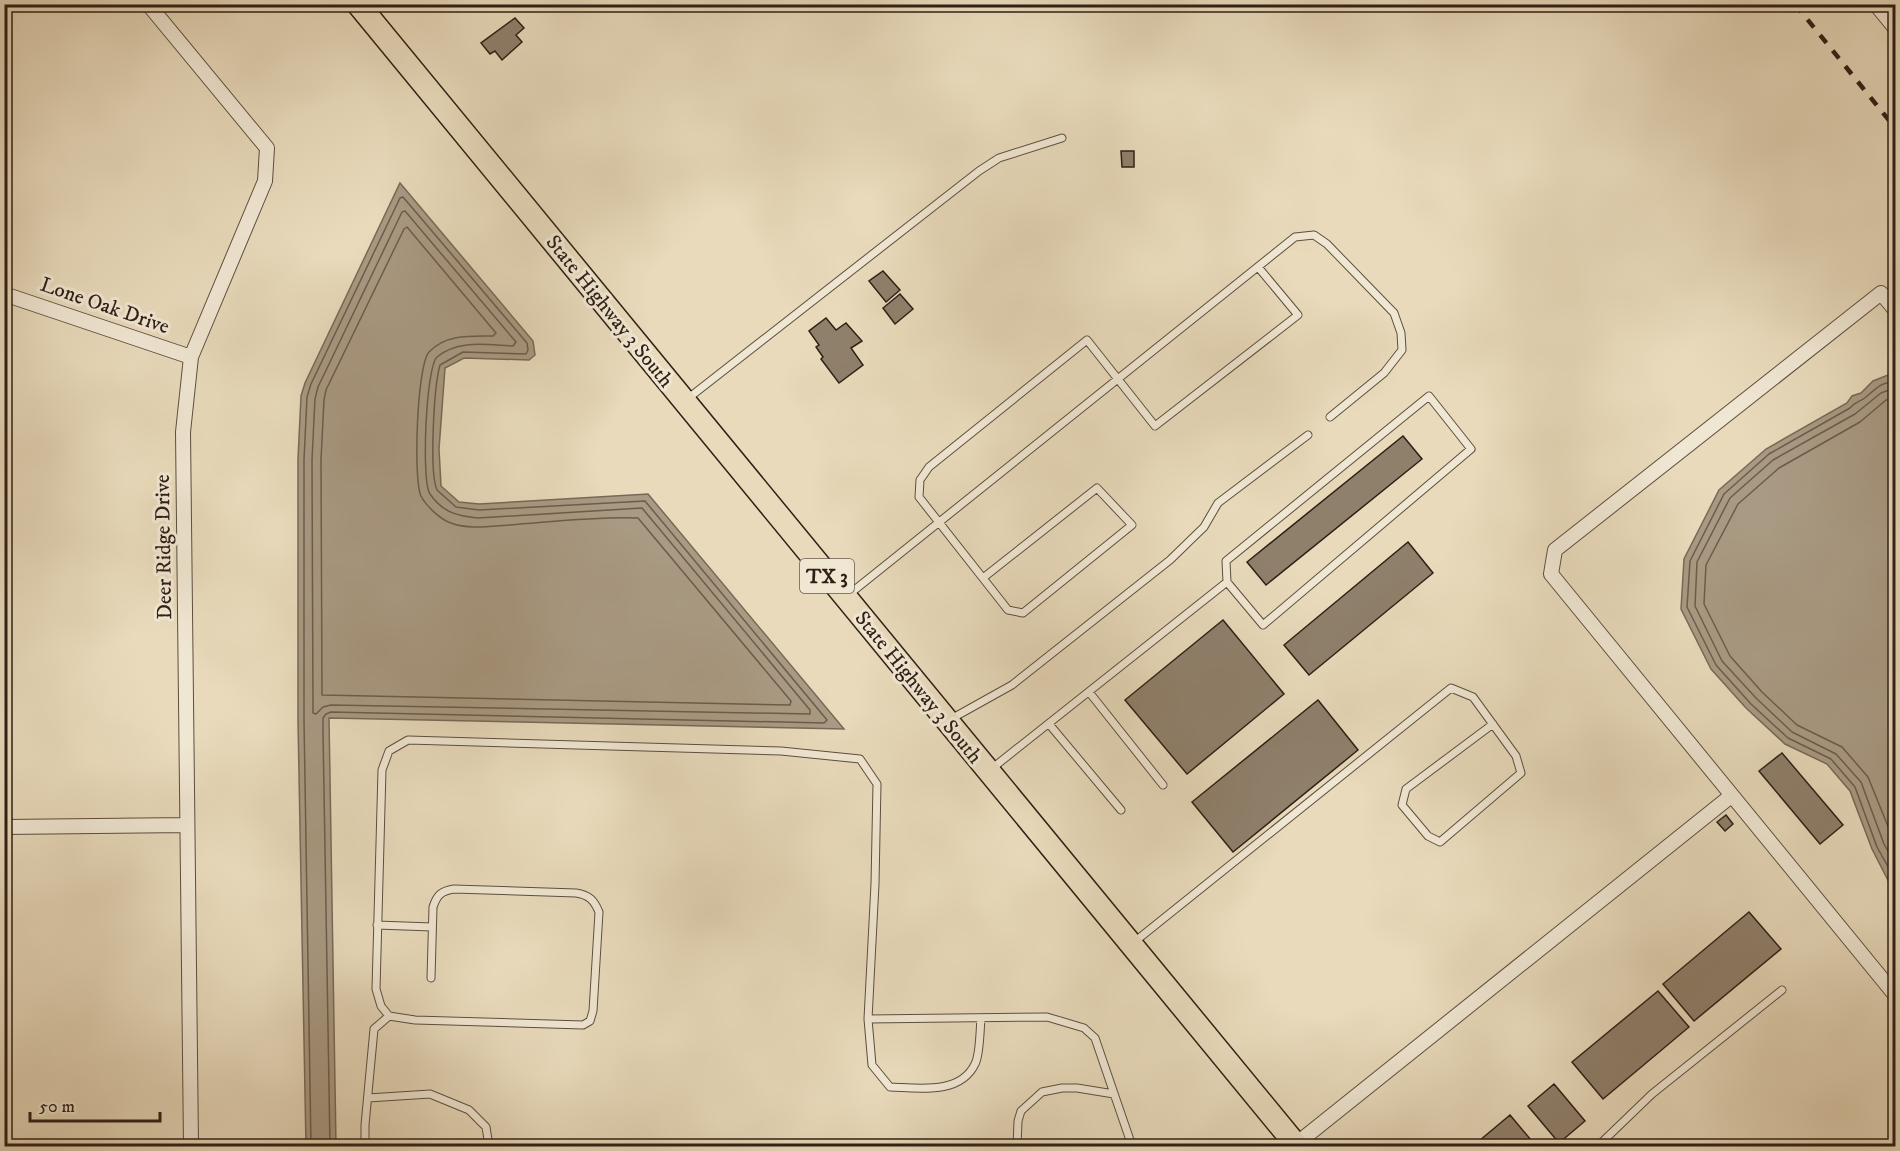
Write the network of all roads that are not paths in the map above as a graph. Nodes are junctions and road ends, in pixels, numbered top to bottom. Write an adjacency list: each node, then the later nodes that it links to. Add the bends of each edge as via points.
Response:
1 (148, 4): 9 (street, Deer Ridge Drive, via 267,148 265,181)
2 (358, 4): 11 (main road, State Highway 3 South / TX 3)
3 (1878, 4): 4 (street)
4 (1896, 26)
5 (1062, 138): 11 (lane, via 999,158 979,171)
6 (1258, 267): 10 (lane); 10 (lane, via 1298,315 1155,426); 12 (lane, via 1295,237 1314,235 1394,314 1402,350 1384,373)
7 (4, 294): 9 (street, Lone Oak Drive)
8 (1896, 310): 24 (street, via 1881,293 1555,550 1551,574)
9 (191, 357): 26 (street, Deer Ridge Drive, via 183,432)
10 (1117, 379): 14 (lane); 14 (lane, via 1087,340 947,452 920,480 919,497)
11 (684, 402): 17 (main road, State Highway 3 South / TX 3)
12 (1330, 417)
13 (1308, 435): 19 (lane, via 1218,503 1204,527 1170,560 1031,671)
14 (939, 523): 15 (lane); 17 (lane)
15 (983, 578): 15 (lane, via 1008,610 1023,613 1132,525 1097,488)
16 (1227, 582): 16 (lane, via 1263,625 1471,449 1429,396 1226,561); 18 (lane)
17 (845, 597): 19 (main road, State Highway 3 South / TX 3)
18 (1089, 692): 20 (lane); 23 (lane)
19 (947, 721): 22 (main road, State Highway 3 South / TX 3)
20 (1049, 724): 22 (lane); 25 (lane)
21 (1493, 724): 21 (lane, via 1516,756 1521,773 1440,842 1428,836 1402,805 1406,789); 30 (lane, via 1473,697 1451,688)
22 (988, 771): 30 (main road, State Highway 3 South / TX 3)
23 (1163, 785)
24 (1731, 796): 33 (street); 44 (street)
25 (1121, 810)
26 (187, 825): 27 (street); 39 (street, Deer Ridge Drive)
27 (4, 827)
28 (377, 926): 29 (lane); 34 (lane, via 376,989); 36 (lane, via 382,770 389,751 408,740 781,751 861,759 877,784)
29 (432, 927): 31 (lane); 34 (lane, via 433,907 444,890 586,894 595,901 599,912 590,1021 583,1025)
30 (1131, 945): 44 (main road, State Highway 3 South / TX 3)
31 (431, 978)
32 (1782, 990): 45 (lane, via 1652,1094)
33 (1896, 996)
34 (389, 1016): 38 (lane, via 374,1029)
35 (981, 1018): 36 (lane); 36 (lane, via 976,1063 961,1082 933,1088 891,1087 872,1065); 37 (lane, via 1047,1017 1084,1028 1095,1038)
36 (868, 1019)
37 (1114, 1094): 42 (lane, via 1077,1088 1042,1092 1021,1112); 43 (lane)
38 (368, 1098): 40 (lane); 41 (lane, via 430,1094 469,1110 486,1127)
39 (191, 1146)
40 (365, 1146)
41 (489, 1146)
42 (1017, 1146)
43 (1132, 1146)
44 (1296, 1146)
45 (1598, 1146)

